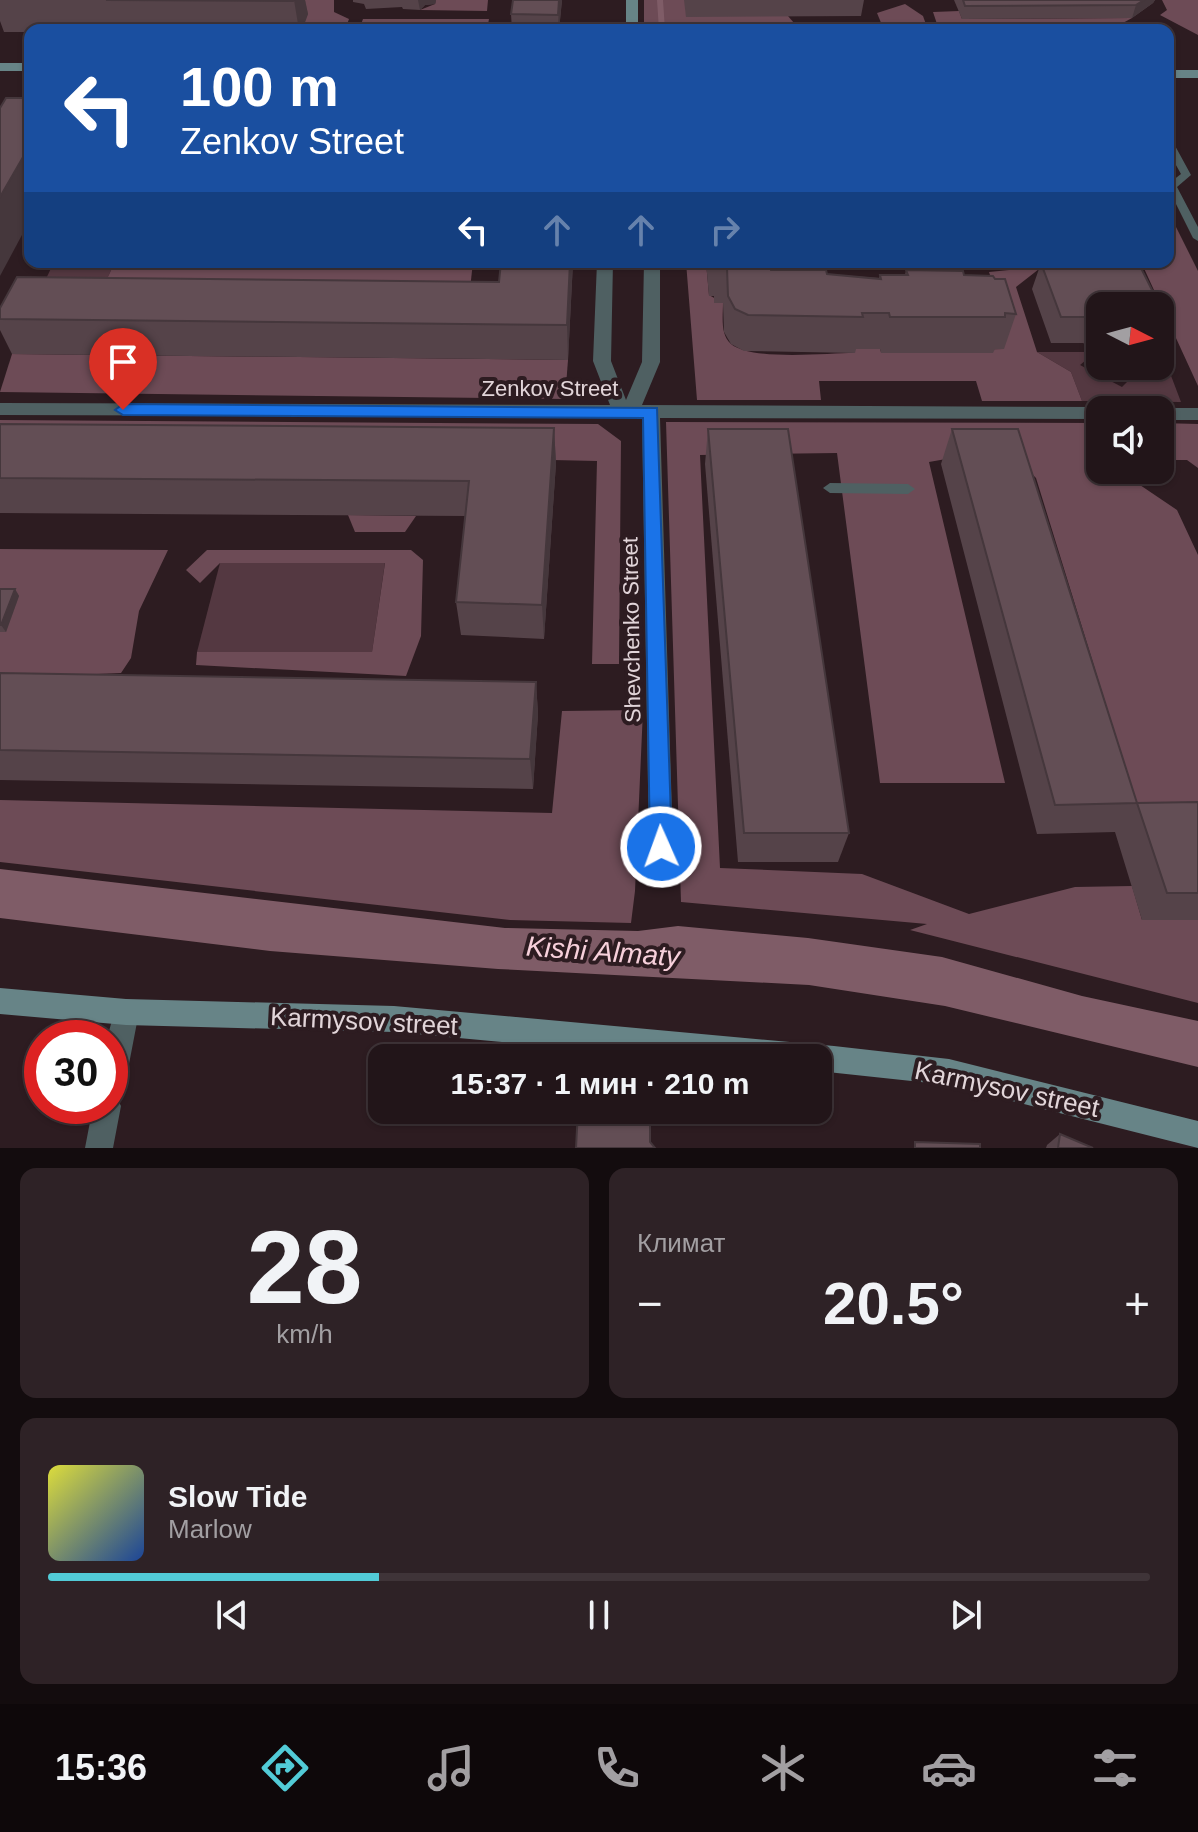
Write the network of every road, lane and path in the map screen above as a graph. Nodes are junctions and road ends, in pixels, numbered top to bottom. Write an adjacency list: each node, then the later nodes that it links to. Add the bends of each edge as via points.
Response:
1 (632, 0): 2 (street)
2 (632, 24)
3 (0, 67): 4 (street)
4 (24, 67)
5 (1174, 74): 6 (street)
6 (1198, 74)
7 (1174, 153): 8 (lane, via 1186,175)
8 (1174, 184)
9 (1174, 190): 10 (lane)
10 (1198, 238)
11 (605, 268): 14 (street, Shevchenko Street, via 602,361)
12 (652, 268): 14 (street, Shevchenko Street, via 651,362)
13 (0, 409): 14 (street, Zenkov Street)
14 (635, 412): 15 (street, Zenkov Street); 20 (street, Shevchenko Street)
15 (1086, 413)
16 (1174, 414): 17 (street)
17 (1198, 414)
18 (830, 488): 19 (lane)
19 (908, 489)
20 (661, 847)
21 (0, 1001): 22 (street, Karmysov street)
22 (126, 1012): 23 (street); 25 (street, Karmysov street, via 394,1019 949,1072)
23 (124, 1020)
24 (104, 1124): 26 (street)
25 (1198, 1135)
26 (99, 1148)

